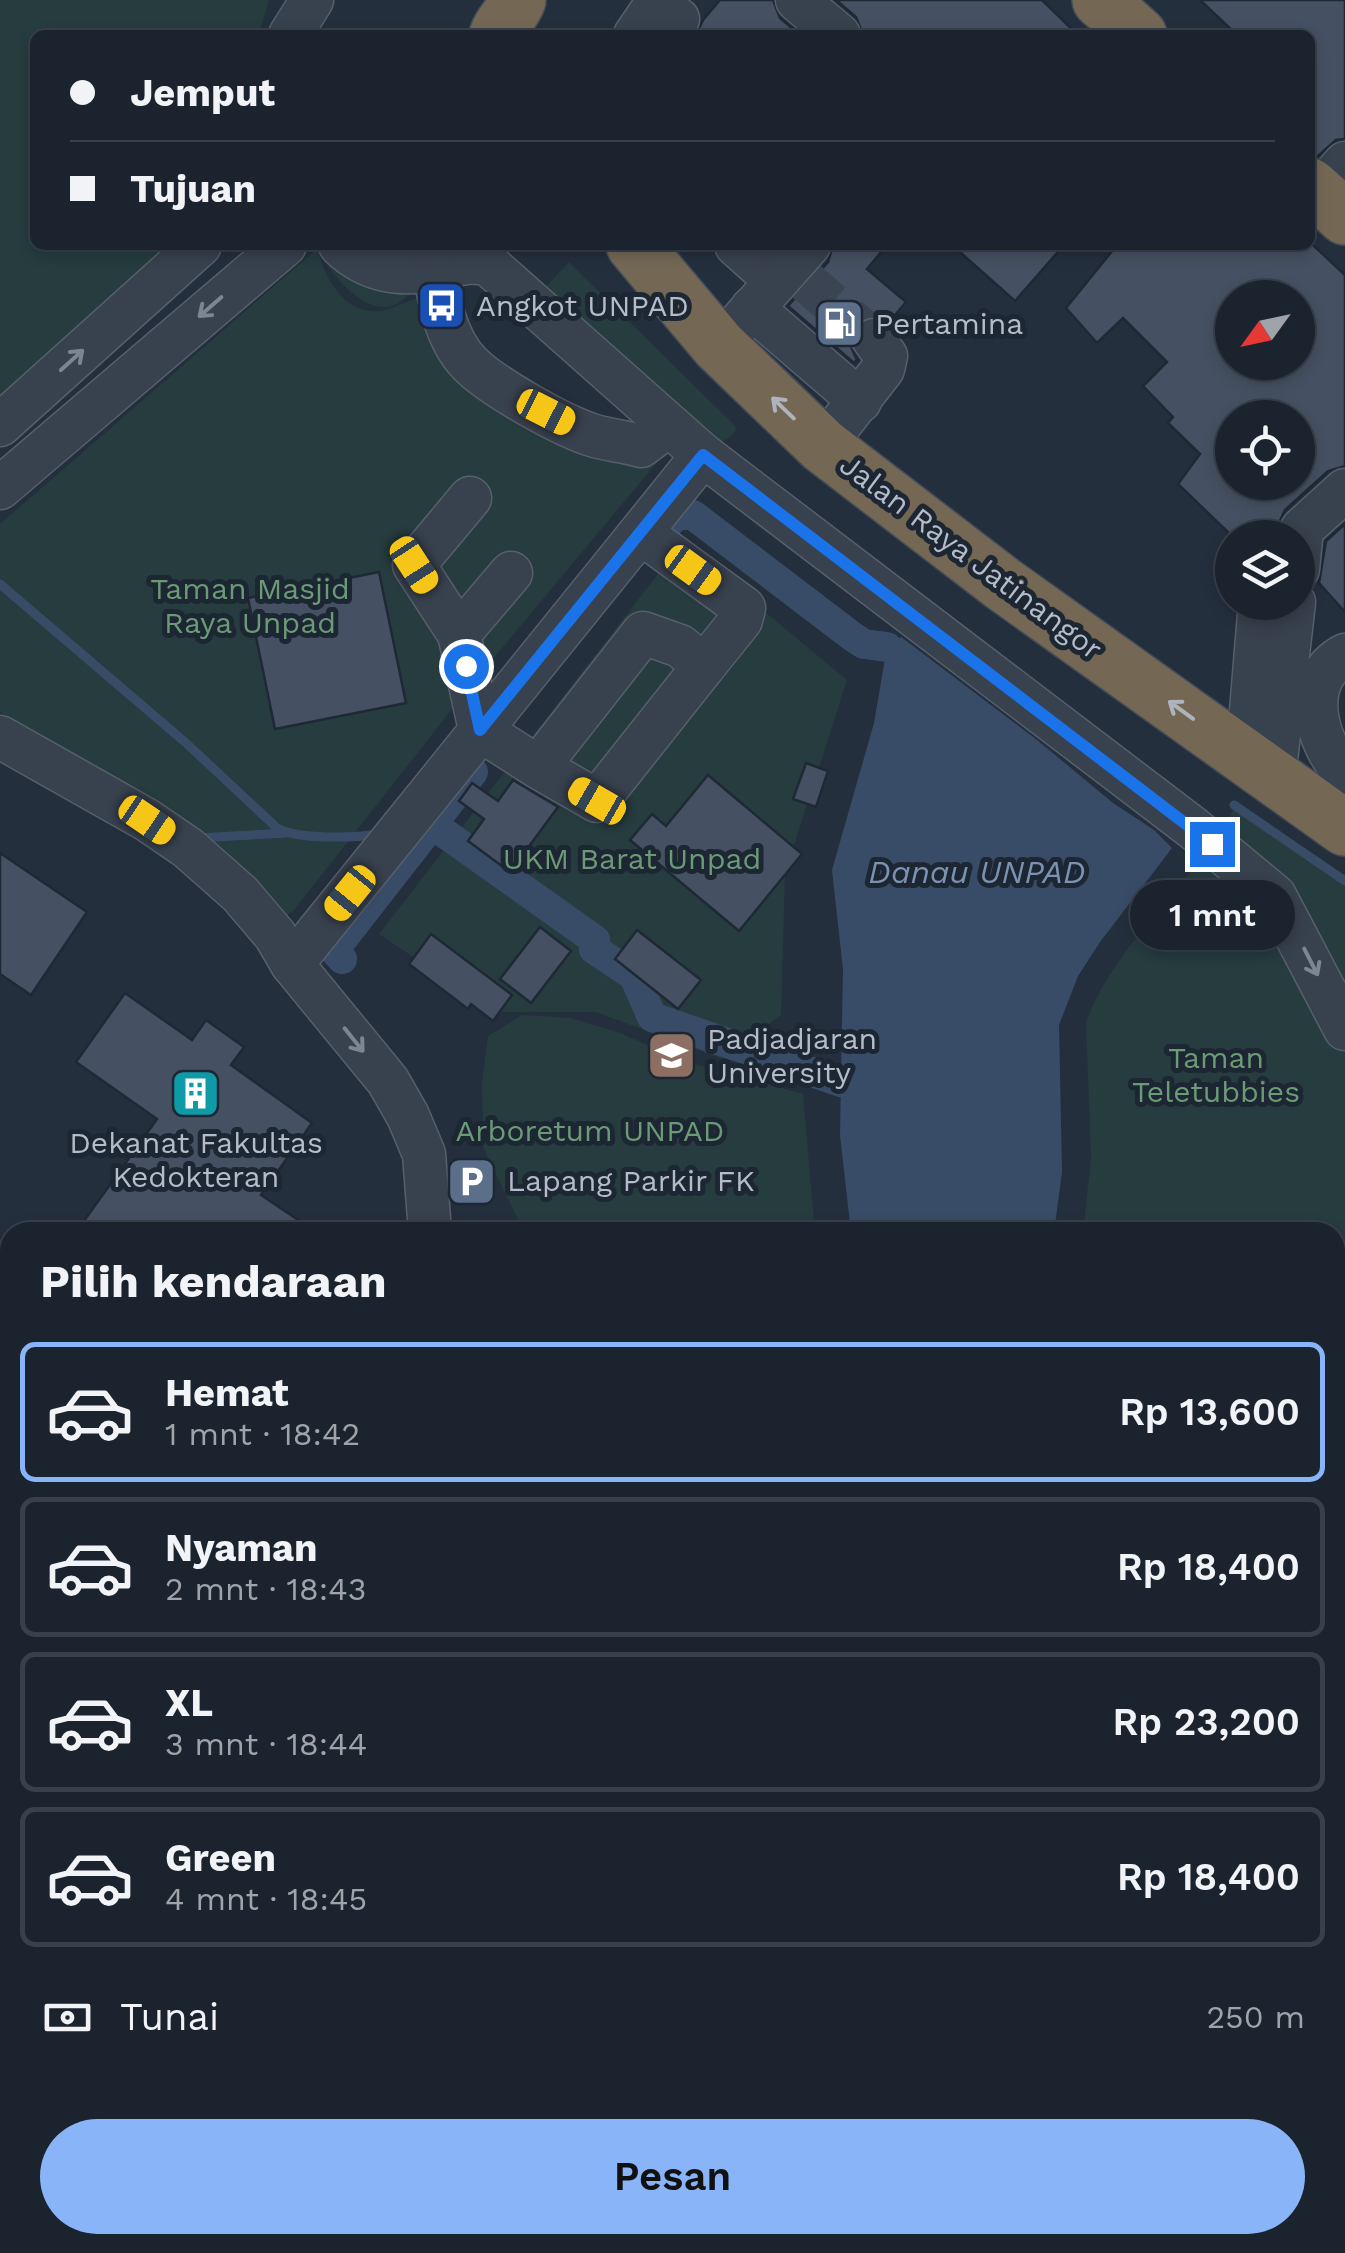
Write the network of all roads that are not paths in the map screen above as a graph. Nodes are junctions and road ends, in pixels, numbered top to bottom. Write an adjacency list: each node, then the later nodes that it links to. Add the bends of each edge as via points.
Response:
1 (312, 0): 5 (street)
2 (797, 0): 7 (street)
3 (1100, 0): 8 (highway)
4 (678, 19): 6 (street, via 663,10 650,13)
5 (293, 30)
6 (638, 30)
7 (833, 30)
8 (1133, 30)
9 (194, 250): 18 (street, one-way to 9)
10 (279, 250): 22 (street, one-way to 22)
11 (347, 250): 14 (street, via 373,268)
12 (651, 250): 15 (highway, Jalan Raya Jatinangor)
13 (741, 250): 15 (street)
14 (434, 270): 19 (street, via 474,260 489,265); 19 (street, via 440,306 468,362 514,396 592,436 641,446)
15 (774, 287): 17 (street); 20 (highway, Jalan Raya Jatinangor, one-way to 15)
16 (874, 340): 17 (street, via 886,356 884,369)
17 (860, 401): 20 (street)
18 (0, 426)
19 (668, 426): 21 (street)
20 (823, 446): 36 (highway, Jalan Raya Jatinangor, one-way to 20)
21 (703, 455): 26 (street); 40 (street, one-way to 40, via 1275,896)
22 (0, 488)
23 (1345, 490): 25 (street)
24 (470, 498): 30 (street, via 414,565)
25 (1311, 520)
26 (641, 533): 32 (street, via 744,608); 33 (street)
27 (511, 573): 30 (street)
28 (1260, 620): 36 (street)
29 (1290, 620): 36 (street)
30 (459, 634): 33 (street)
31 (1345, 654): 37 (street, via 1324,672 1316,690 1318,728)
32 (704, 666): 35 (street, via 597,801); 35 (street, via 680,646 643,633)
33 (480, 730): 35 (street); 39 (street)
34 (0, 737): 39 (street, via 188,848 240,894)
35 (538, 767)
36 (1260, 768): 38 (highway, Jalan Raya Jatinangor)
37 (1345, 773)
38 (1345, 828)
39 (292, 964): 41 (street, one-way to 41, via 388,1081 408,1116 424,1154)
40 (1345, 1029)
41 (429, 1222)

